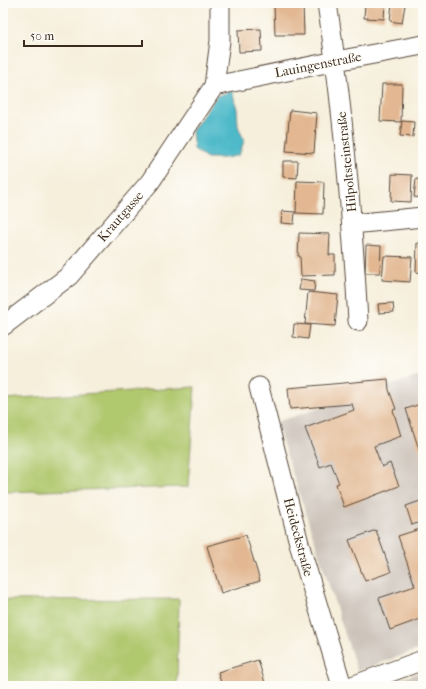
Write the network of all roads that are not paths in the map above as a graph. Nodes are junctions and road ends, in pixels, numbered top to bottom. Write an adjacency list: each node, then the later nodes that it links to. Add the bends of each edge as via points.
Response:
1 (220, 3): 5 (street, via 220,42)
2 (327, 3): 4 (street, Hilpoltsteinstraße)
3 (423, 45): 4 (street, Lauingenstraße)
4 (336, 61): 5 (street, Lauingenstraße); 7 (street, Hilpoltsteinstraße)
5 (214, 86): 9 (street, Krautgasse, via 150,182 74,270)
6 (423, 217): 7 (street)
7 (352, 224): 8 (street, Hilpoltsteinstraße)
8 (358, 321)
9 (3, 326)
10 (259, 387): 12 (street, Heideckstraße, via 300,547)
11 (423, 660): 13 (street)
12 (342, 686)
13 (352, 686)

